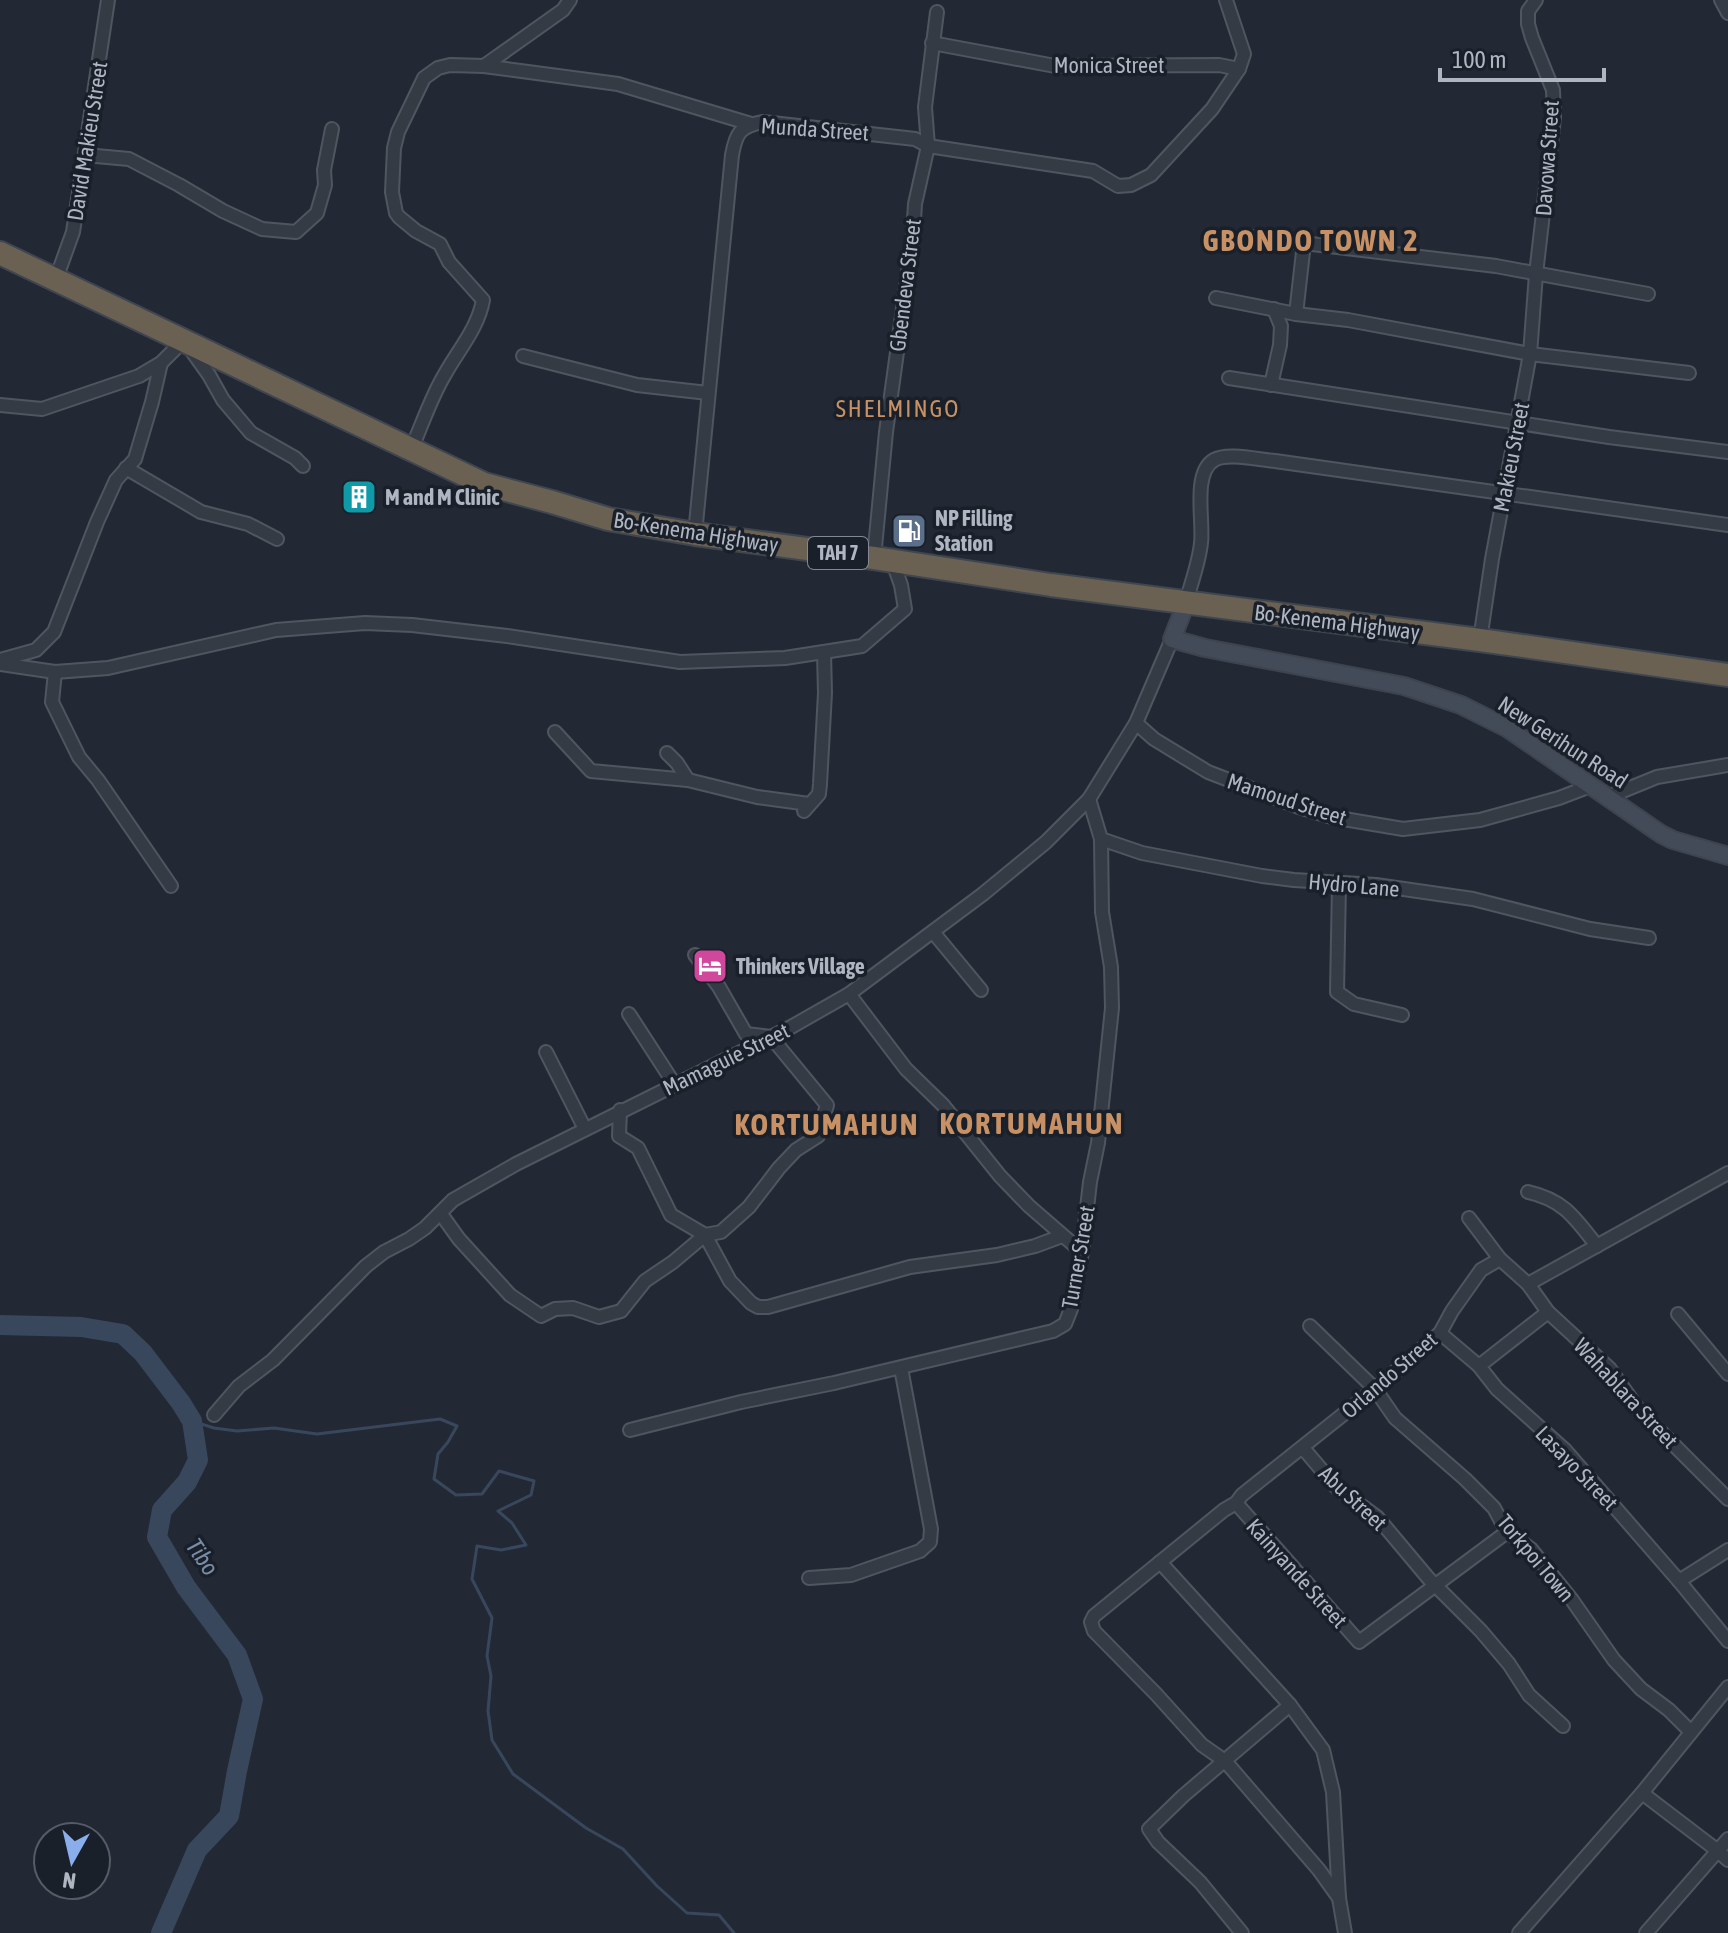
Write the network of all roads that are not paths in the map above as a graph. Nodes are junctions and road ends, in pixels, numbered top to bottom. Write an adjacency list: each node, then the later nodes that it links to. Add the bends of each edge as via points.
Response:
1 (108, 0): 14 (street, David Makieu Street)
2 (570, 0): 9 (street)
3 (1226, 0): 10 (street, via 1244,54)
4 (1536, 0): 18 (street, Davowa Street, via 1528,11 1528,24 1553,90 1554,118)
5 (1721, 0): 7 (street)
6 (937, 12): 8 (street, Gbendeva Street)
7 (1728, 13)
8 (932, 43): 10 (street, Monica Street, via 1055,66); 13 (street, Gbendeva Street, via 925,107)
9 (484, 66): 11 (street, via 618,84); 34 (street, via 450,65 424,78 394,148 396,213 440,244 483,300)
10 (1239, 69): 13 (street, Munda Street, via 1212,109 1151,175 1131,185 1118,186 1093,171)
11 (751, 124): 13 (street, Munda Street, via 877,134); 31 (street, Munda Street, via 735,139 732,155)
12 (332, 129): 14 (street, via 317,213 296,232 262,229 129,159)
13 (928, 146): 42 (street, Gbendeva Street, via 915,204 886,432)
14 (85, 155): 19 (street, David Makieu Street, via 73,232)
15 (1245, 236): 16 (street)
16 (1304, 243): 18 (street); 23 (street)
17 (0, 253): 19 (highway, Bo-Kenema Highway / TAH 7)
18 (1536, 274): 20 (street); 25 (street, Makieu Street)
19 (56, 279): 24 (highway, Bo-Kenema Highway / TAH 7)
20 (1648, 294)
21 (1216, 298): 22 (street)
22 (1274, 309): 23 (street); 30 (street, via 1281,326)
23 (1296, 314): 25 (street)
24 (184, 340): 27 (street); 34 (highway, Bo-Kenema Highway / TAH 7); 36 (street, via 251,433)
25 (1530, 354): 28 (street); 33 (street, Makieu Street)
26 (523, 356): 31 (street, via 637,385)
27 (161, 363): 32 (street, via 139,376 42,409); 37 (street, via 135,459)
28 (1689, 373)
29 (1229, 378): 30 (street)
30 (1271, 385): 33 (street)
31 (708, 393): 40 (street, Munda Street)
32 (0, 405)
33 (1518, 423): 35 (street); 38 (street, Makieu Street)
34 (411, 450): 40 (highway, Bo-Kenema Highway / TAH 7, via 484,484 608,519)
35 (1728, 452)
36 (303, 466)
37 (126, 468): 41 (street, via 201,512 248,524); 47 (street, via 97,522 54,632 36,650)
38 (1504, 493): 39 (street); 43 (street, via 1275,461 1213,460 1204,469 1202,541); 45 (street, Makieu Street)
39 (1728, 525)
40 (695, 534): 42 (highway, Bo-Kenema Highway / TAH 7)
41 (277, 539)
42 (883, 559): 43 (highway, Bo-Kenema Highway / TAH 7); 46 (street, via 901,585 905,609 862,646)
43 (1186, 603): 44 (street); 45 (highway, Bo-Kenema Highway / TAH 7)
44 (1172, 639): 50 (street, Mamaguie Street); 55 (street, New Gerihun Road, via 1404,686 1461,705 1507,728)
45 (1480, 640): 49 (highway, Bo-Kenema Highway / TAH 7)
46 (824, 652): 48 (street, via 680,662 365,623 276,630 108,668); 54 (street, via 819,794 806,808)
47 (0, 662): 48 (street)
48 (55, 672): 61 (street, via 52,702 79,757)
49 (1728, 675)
50 (1136, 723): 55 (street, Mamoud Street, via 1208,772 1332,817 1403,829 1480,820); 57 (street, Mamaguie Street)
51 (555, 732): 54 (street, via 591,771)
52 (667, 753): 54 (street)
53 (1728, 765): 56 (street, via 1657,777)
54 (688, 780)
55 (1593, 785): 56 (street, New Gerihun Road)
56 (1608, 797): 59 (street, New Gerihun Road, via 1673,840)
57 (1089, 799): 58 (street); 62 (street, Mamaguie Street, via 1046,842)
58 (1101, 839): 60 (street, Hydro Lane, via 1224,869); 81 (street, Turner Street, via 1112,1008)
59 (1728, 856)
60 (1339, 883): 63 (street, Hydro Lane, via 1473,899); 68 (street, via 1337,992 1354,1004)
61 (171, 886)
62 (933, 932): 65 (street); 66 (street, Mamaguie Street)
63 (1649, 938)
64 (695, 955): 69 (street, via 746,1034)
65 (981, 990)
66 (849, 994): 69 (street, Mamaguie Street); 79 (street, via 906,1069 943,1105 1000,1176)
67 (629, 1014): 71 (street)
68 (1402, 1015)
69 (771, 1037): 71 (street, Mamaguie Street); 78 (street, via 827,1105 825,1115 818,1136 796,1150 749,1207 721,1232)
70 (546, 1052): 73 (street)
71 (675, 1085): 72 (street, Mamaguie Street)
72 (620, 1110): 73 (street, Mamaguie Street); 78 (street, via 619,1136 638,1148 671,1215)
73 (585, 1129): 76 (street, Mamaguie Street, via 502,1171 453,1200)
74 (1728, 1173): 80 (street)
75 (1528, 1192): 80 (street, via 1567,1209)
76 (441, 1214): 78 (street, via 510,1295 541,1316 555,1309 573,1308 599,1317 621,1311 645,1281); 92 (street, Mamaguie Street, via 366,1266)
77 (1469, 1218): 82 (street)
78 (705, 1235): 79 (street, via 730,1281 758,1307 910,1267 997,1255)
79 (1062, 1236): 81 (street)
80 (1597, 1246): 83 (street)
81 (1082, 1252): 89 (street, Turner Street, via 1065,1324)
82 (1500, 1259): 83 (street); 87 (street, Orlando Street, via 1481,1270)
83 (1528, 1284): 84 (street, Wahablara Street)
84 (1548, 1312): 88 (street); 95 (street, Wahablara Street, via 1610,1369 1639,1410)
85 (1678, 1314): 90 (street)
86 (1310, 1326): 91 (street, Torkpoi Town)
87 (1440, 1333): 88 (street, Lasayo Street); 91 (street, Orlando Street)
88 (1479, 1366): 101 (street, Lasayo Street, via 1565,1450)
89 (901, 1368): 93 (street, Turner Street); 100 (street, via 930,1542 920,1551 851,1575)
90 (1728, 1374)
91 (1375, 1389): 94 (street, Orlando Street); 97 (street, Torkpoi Town, via 1395,1418 1494,1508)
92 (214, 1415)
93 (630, 1430)
94 (1303, 1448): 96 (street, Orlando Street); 102 (street, Abu Street, via 1337,1488 1377,1517)
95 (1728, 1499)
96 (1236, 1503): 99 (street, Orlando Street); 102 (street, Kainyande Street, via 1359,1642)
97 (1507, 1532): 102 (street); 107 (street, Torkpoi Town, via 1531,1549 1614,1660)
98 (1728, 1550): 101 (street)
99 (1160, 1562): 105 (street); 108 (street, Orlando Street, via 1091,1622 1202,1745)
100 (809, 1578)
101 (1679, 1581): 103 (street, Lasayo Street)
102 (1435, 1585): 106 (street, Abu Street, via 1481,1631 1529,1695)
103 (1728, 1641)
104 (1728, 1687): 107 (street)
105 (1290, 1705): 108 (street); 112 (street, via 1323,1750 1333,1792)
106 (1563, 1726)
107 (1691, 1732): 109 (street)
108 (1225, 1761): 112 (street); 113 (street, via 1149,1829)
109 (1642, 1793): 111 (street); 115 (street)
110 (1728, 1839): 111 (street)
111 (1723, 1855): 116 (street)
112 (1339, 1898): 114 (street)
113 (1242, 1933)
114 (1345, 1933)
115 (1519, 1933)
116 (1646, 1933)

